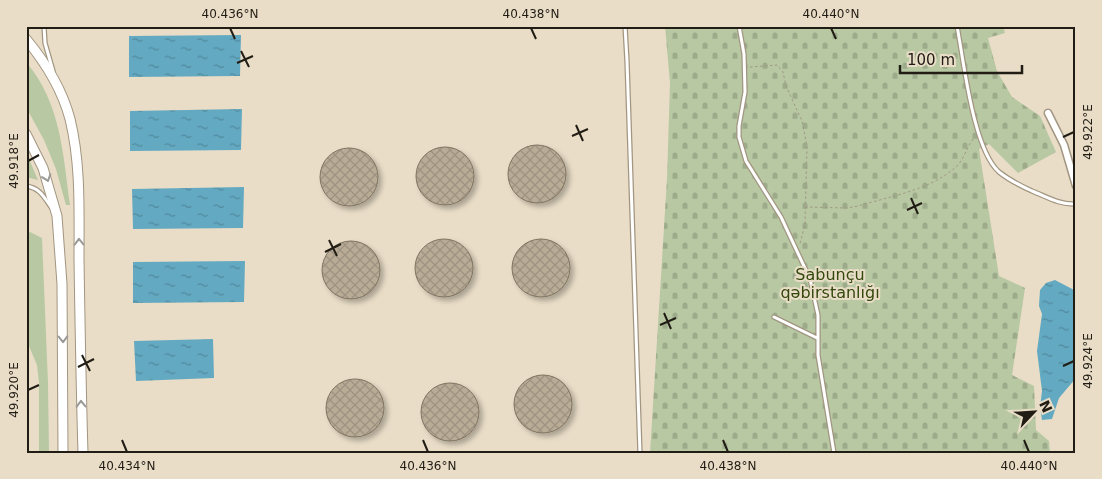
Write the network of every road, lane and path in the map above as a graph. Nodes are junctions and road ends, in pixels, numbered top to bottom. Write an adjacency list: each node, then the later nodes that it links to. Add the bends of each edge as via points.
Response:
1 (44, 26): 7 (lane, via 47,51)
2 (625, 26): 21 (lane)
3 (739, 26): 6 (lane)
4 (958, 26): 10 (lane)
5 (26, 39): 7 (main road)
6 (744, 68): 14 (path, via 777,65 783,72 802,121 806,146); 16 (lane, via 745,92 739,126 742,149)
7 (59, 88): 20 (main road, one-way to 7, via 77,163 75,141)
8 (1048, 113): 12 (street, via 1064,145)
9 (26, 134): 15 (main road, one-way to 15, via 43,168)
10 (978, 134): 13 (lane, via 989,160 1016,184 1058,202); 14 (path, via 970,142 960,163 934,181 858,206)
11 (26, 186): 15 (lane, via 40,191)
12 (1076, 186)
13 (1076, 204)
14 (805, 207): 16 (path, via 802,240)
15 (57, 216): 19 (main road, one-way to 19, via 62,284)
16 (797, 249): 18 (lane, via 817,303)
17 (774, 317): 18 (lane)
18 (817, 338): 22 (lane)
19 (63, 453)
20 (82, 453)
21 (640, 453)
22 (834, 453)

